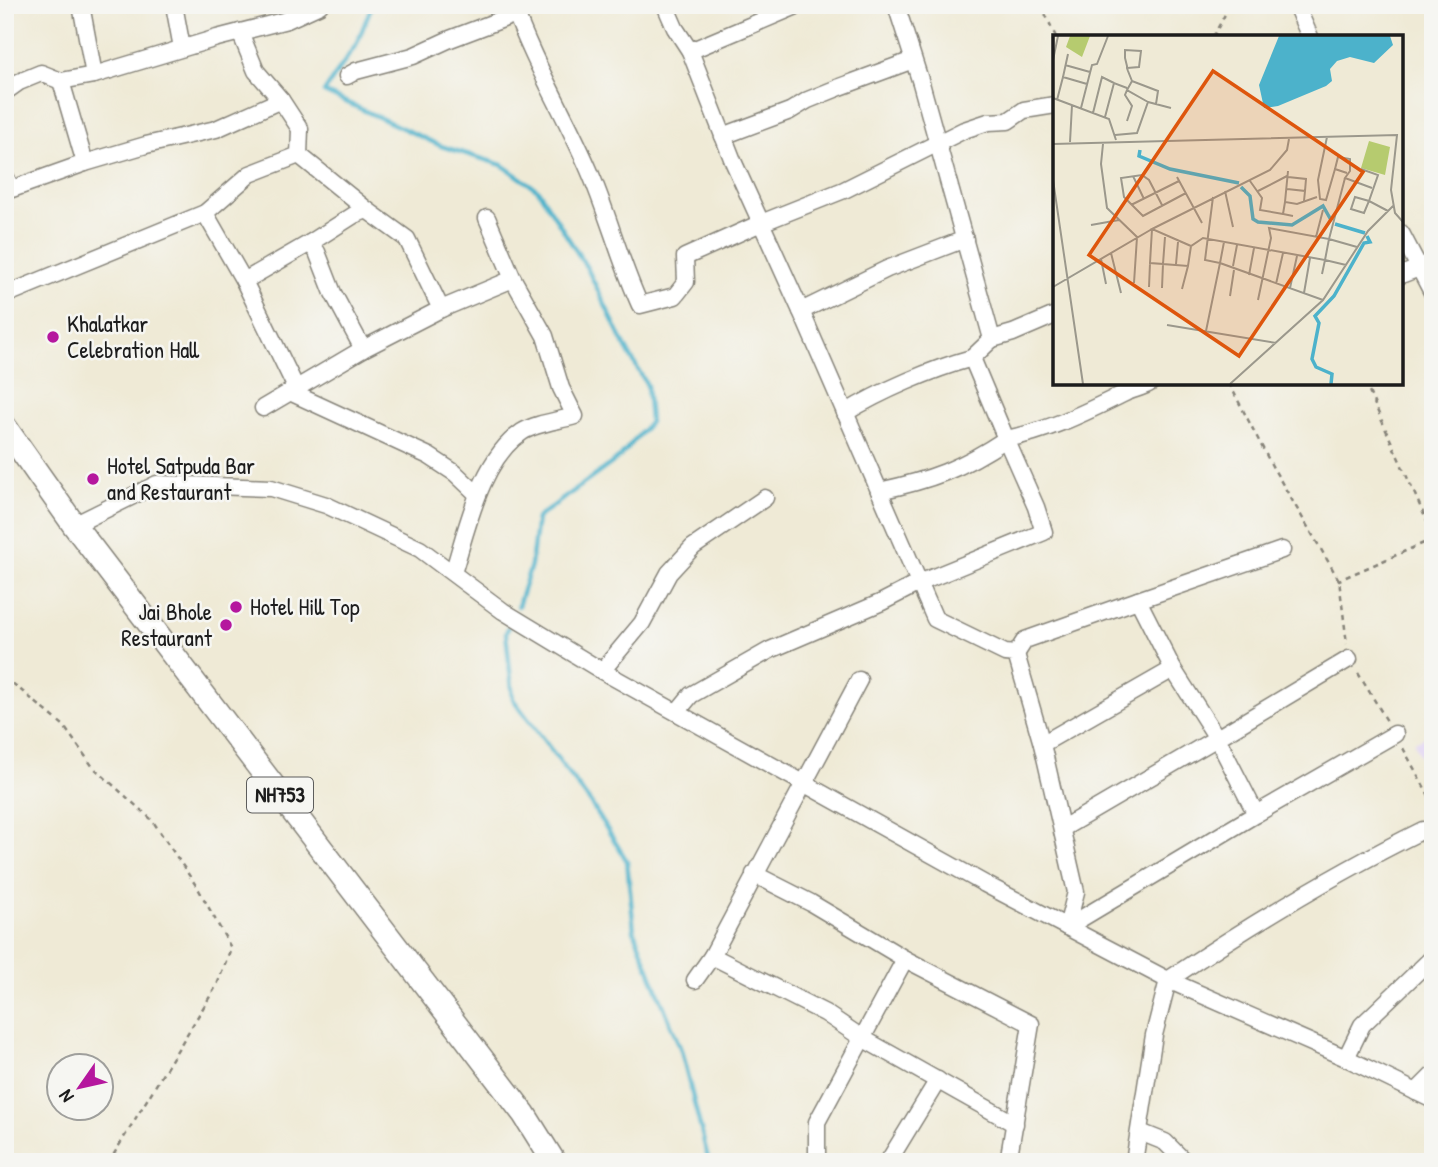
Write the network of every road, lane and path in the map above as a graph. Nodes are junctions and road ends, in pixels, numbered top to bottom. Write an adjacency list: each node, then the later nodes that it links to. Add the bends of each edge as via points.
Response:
1 (81, 5): 18 (street)
2 (174, 5): 15 (street)
3 (320, 5): 11 (street, via 287,20)
4 (665, 5): 16 (street)
5 (799, 5): 16 (street)
6 (896, 5): 17 (street)
7 (1041, 5): 12 (path)
8 (1230, 5): 13 (path)
9 (1296, 5): 14 (street)
10 (514, 10): 19 (street, via 413,56); 32 (street, via 591,173 640,304 675,296 686,282 685,257)
11 (240, 32): 15 (street); 22 (street, via 256,71)
12 (1055, 35)
13 (1214, 35)
14 (1309, 35)
15 (182, 48): 18 (street)
16 (690, 51): 24 (street)
17 (913, 60): 24 (street); 25 (street)
18 (94, 75): 20 (street)
19 (347, 76)
20 (61, 81): 21 (street, via 41,73); 27 (street)
21 (5, 92)
22 (281, 100): 26 (street, via 300,129); 27 (street, via 216,128)
23 (1053, 106): 25 (street, via 1024,110 1008,121 988,122)
24 (723, 136): 32 (street)
25 (936, 143): 32 (street, via 888,170); 34 (street)
26 (299, 155): 29 (street); 30 (street, via 250,174)
27 (85, 163): 28 (street, via 12,188)
28 (5, 176)
29 (367, 210): 35 (street); 42 (street, via 407,239)
30 (205, 213): 39 (street); 41 (street)
31 (487, 218): 38 (street)
32 (761, 223): 43 (street)
33 (1403, 237): 36 (street)
34 (965, 239): 43 (street, via 887,269); 45 (street)
35 (310, 243): 39 (street); 46 (street)
36 (1419, 268): 37 (street); 40 (street)
37 (1403, 274)
38 (513, 279): 42 (street); 57 (street, via 545,336 575,416 524,430 506,445)
39 (244, 281): 51 (street)
40 (1433, 294)
41 (5, 295)
42 (441, 309): 46 (street)
43 (801, 311): 53 (street)
44 (1053, 316): 45 (street)
45 (992, 339): 47 (street)
46 (363, 349): 51 (street)
47 (972, 358): 53 (street); 55 (street)
48 (1147, 385): 55 (street, via 1042,432)
49 (1230, 385): 63 (path)
50 (1366, 385): 60 (path)
51 (293, 390): 52 (street); 57 (street, via 429,456)
52 (263, 408)
53 (845, 413): 56 (street)
54 (5, 427): 59 (highway, NH753)
55 (1006, 439): 56 (street, via 976,459 925,481); 64 (street, via 1044,532)
56 (879, 491): 64 (street)
57 (477, 494): 62 (street)
58 (765, 498): 69 (street, via 693,547 668,573 642,623)
59 (74, 526): 62 (street, via 157,484 271,488 326,505 420,549); 97 (highway, NH753, via 524,1114)
60 (1433, 538): 63 (path)
61 (1282, 550): 65 (street)
62 (453, 573): 69 (street, via 503,611)
63 (1339, 580): 67 (path)
64 (919, 583): 66 (street, via 935,619 1005,653); 72 (street, via 770,650 691,695)
65 (1138, 600): 66 (street, via 1026,640); 68 (street)
66 (1016, 653): 75 (street)
67 (1349, 659): 73 (path); 74 (street)
68 (1173, 669): 74 (street); 75 (street)
69 (602, 671): 72 (street)
70 (5, 677): 96 (path, via 64,726 93,767 152,820 231,948 217,985)
71 (859, 680): 76 (street)
72 (677, 712): 76 (street)
73 (1395, 734): 77 (path); 78 (street)
74 (1217, 738): 78 (street); 79 (street)
75 (1042, 744): 79 (street)
76 (804, 782): 81 (street); 82 (street)
77 (1433, 803)
78 (1256, 814): 82 (street)
79 (1063, 828): 82 (street, via 1076,892)
80 (1423, 830): 87 (street, via 1292,899)
81 (754, 874): 83 (street); 85 (street)
82 (1067, 927): 87 (street)
83 (712, 956): 86 (street); 88 (street, via 825,1013)
84 (1433, 957): 89 (street, via 1362,1025)
85 (905, 959): 88 (street); 94 (street, via 1031,1024)
86 (695, 980)
87 (1168, 980): 89 (street); 95 (street, via 1154,1035)
88 (862, 1038): 91 (street); 98 (street, via 817,1122)
89 (1346, 1058): 92 (street)
90 (1433, 1075): 92 (street)
91 (938, 1080): 94 (street); 99 (street)
92 (1416, 1092): 93 (street)
93 (1433, 1100)
94 (1015, 1124): 100 (street)
95 (1140, 1132): 101 (street); 102 (street, via 1165,1142)
96 (109, 1162)
97 (554, 1162)
98 (817, 1162)
99 (888, 1162)
100 (1008, 1162)
101 (1134, 1162)
102 (1185, 1162)

